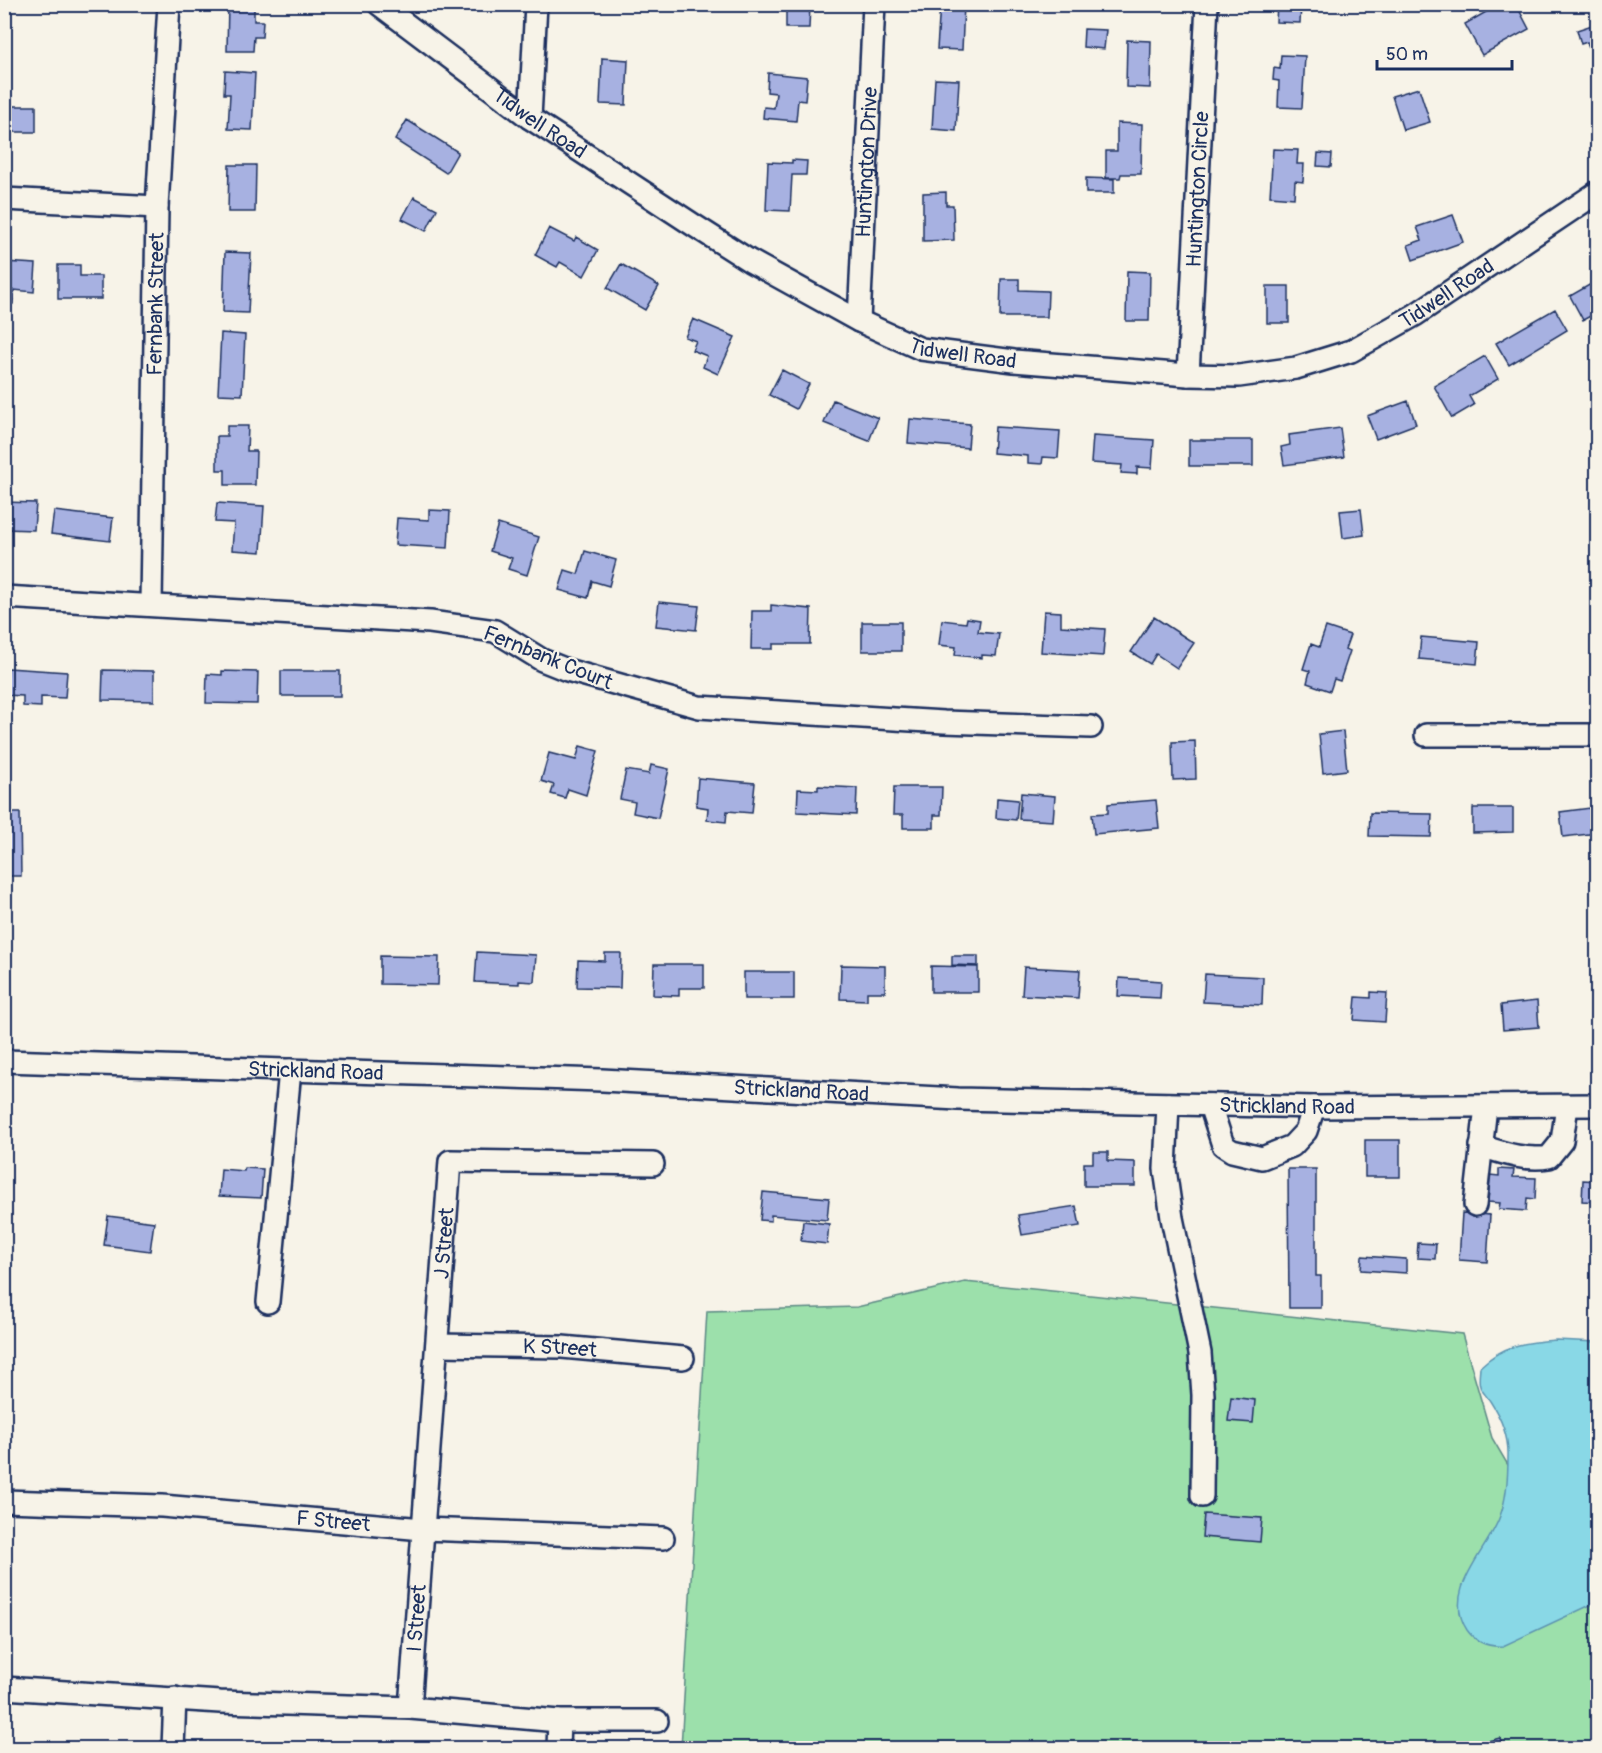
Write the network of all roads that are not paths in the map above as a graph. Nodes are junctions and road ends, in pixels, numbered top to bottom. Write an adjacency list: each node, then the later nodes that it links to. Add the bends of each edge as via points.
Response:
1 (169, 4): 9 (street, Fernbank Street)
2 (379, 4): 6 (street, Tidwell Road)
3 (536, 4): 6 (street)
4 (874, 4): 10 (street, Huntington Drive)
5 (1207, 4): 11 (street, Huntington Circle)
6 (530, 118): 10 (street, Tidwell Road, via 750,261)
7 (1598, 192): 11 (street, Tidwell Road, via 1414,315 1351,351 1296,368 1239,376)
8 (4, 199): 9 (street)
9 (157, 207): 13 (street, Fernbank Street)
10 (859, 321): 11 (street, Tidwell Road, via 921,349)
11 (1188, 375)
12 (4, 597): 13 (street, Fernbank Court)
13 (151, 604): 14 (street, Fernbank Court, via 430,622 495,631 542,660 567,670 699,707)
14 (1090, 727)
15 (1426, 735): 16 (street)
16 (1598, 735)
17 (4, 1061): 18 (street, Strickland Road)
18 (290, 1070): 19 (street, Strickland Road, via 602,1080 958,1099); 28 (street)
19 (1168, 1104): 20 (street, Strickland Road); 31 (street, via 1167,1178 1172,1218 1200,1353)
20 (1210, 1105): 24 (street, Strickland Road); 24 (street, via 1223,1145 1262,1158 1292,1146 1306,1131)
21 (1598, 1105): 23 (street, Strickland Road)
22 (1486, 1106): 23 (street, Strickland Road); 24 (street, Strickland Road); 25 (street)
23 (1567, 1106): 25 (street, via 1562,1141 1549,1157 1519,1157)
24 (1314, 1107)
25 (1481, 1146): 27 (street)
26 (653, 1164): 29 (street, J Street, via 450,1161)
27 (1475, 1205)
28 (268, 1302)
29 (437, 1345): 30 (street, K Street, via 562,1347); 33 (street, J Street)
30 (683, 1358)
31 (1202, 1496)
32 (4, 1501): 33 (street, F Street, via 162,1506)
33 (423, 1529): 34 (street, F Street); 37 (street, I Street)
34 (663, 1538)
35 (4, 1688): 36 (street)
36 (175, 1698): 37 (street); 40 (street)
37 (410, 1708): 38 (street)
38 (559, 1721): 39 (street); 41 (street)
39 (657, 1721)
40 (173, 1749)
41 (558, 1749)

